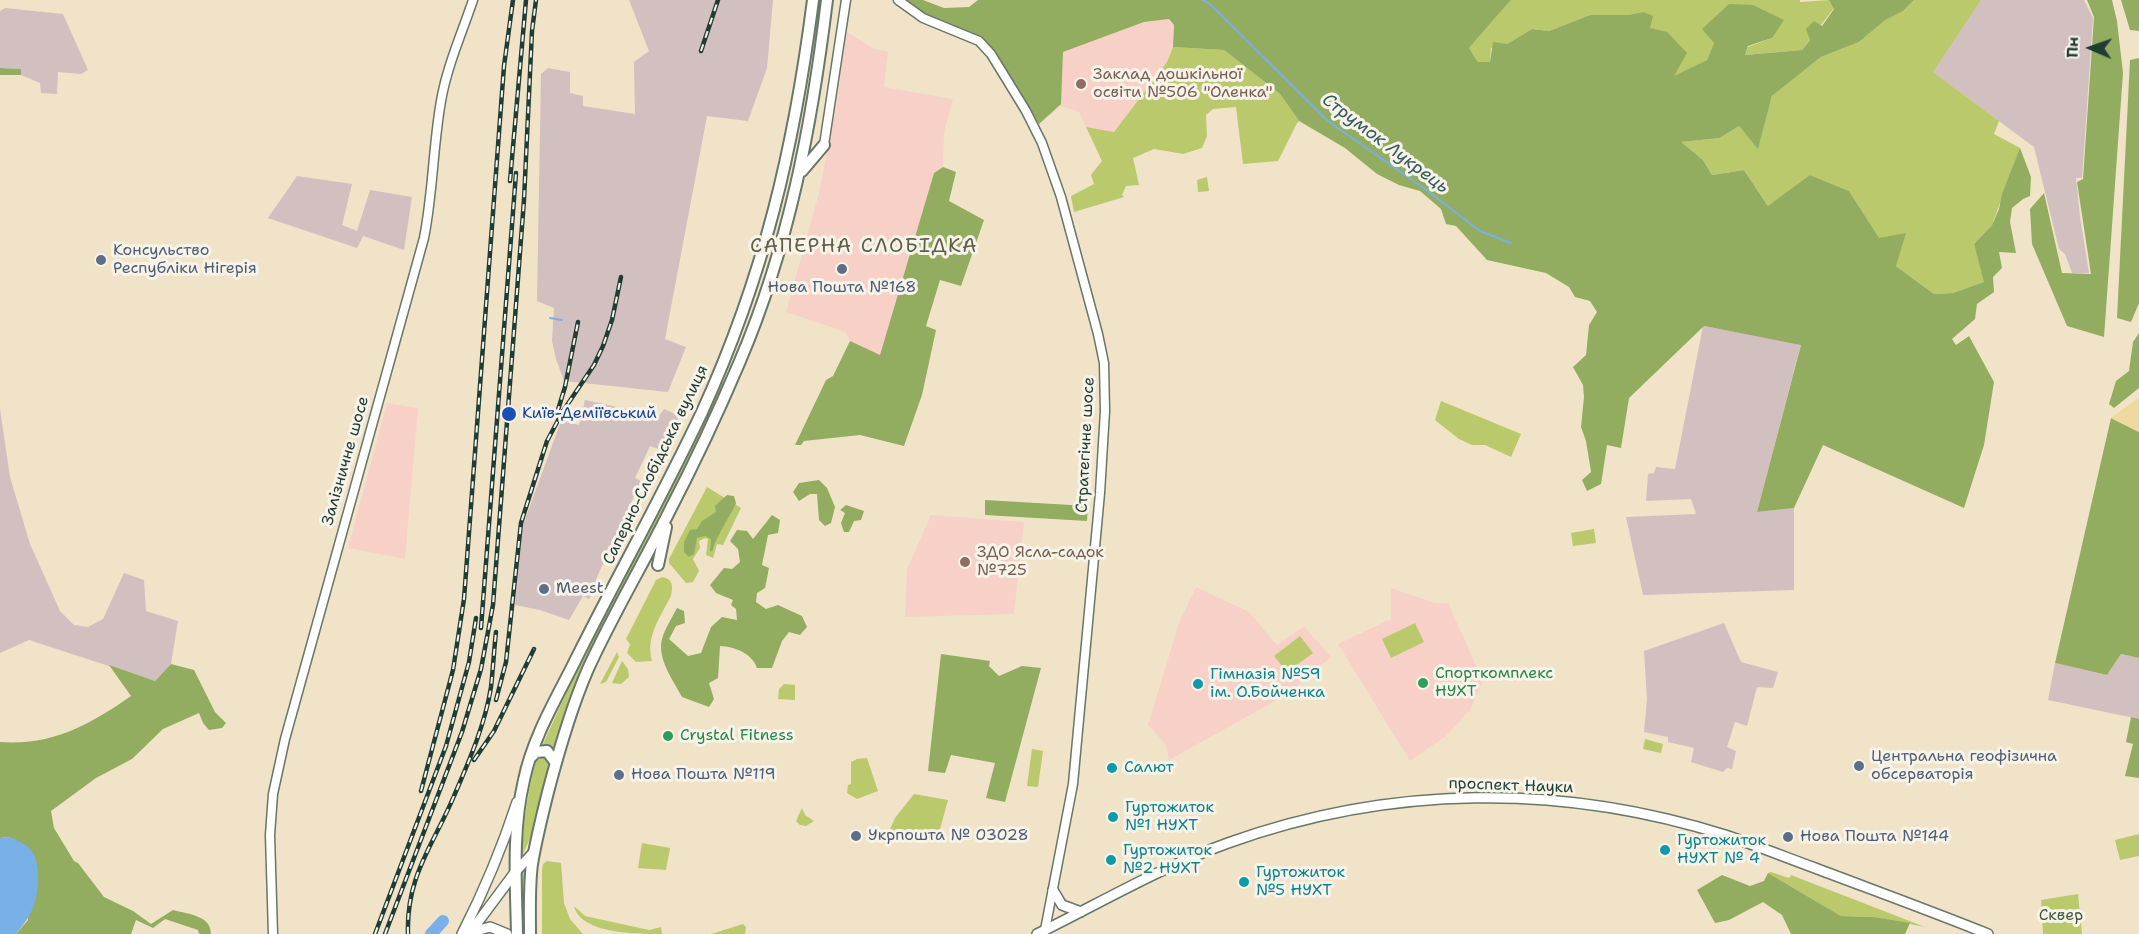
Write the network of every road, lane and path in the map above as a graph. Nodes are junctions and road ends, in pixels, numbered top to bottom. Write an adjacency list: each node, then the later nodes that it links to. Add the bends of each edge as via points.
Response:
1 (473, 0): 18 (street, Залізничне шосе, via 444,88 430,210 420,257 273,794)
2 (813, 0): 10 (main road, Саперно-Слобідська вулиця, via 789,153 746,307 701,412)
3 (827, 0): 7 (main road, Саперно-Слобідська вулиця, via 814,101)
4 (846, 0): 6 (street)
5 (898, 0): 15 (street, Стратегічне шосе, via 923,18 980,41 1026,111 1061,197 1101,350 1106,401 1100,498 1073,784)
6 (824, 145): 7 (main road)
7 (799, 174): 8 (main road, Саперно-Слобідська вулиця, via 758,316)
8 (668, 515): 9 (main road); 11 (main road, Саперно-Слобідська вулиця, via 587,671)
9 (658, 565)
10 (530, 758): 11 (main road, via 536,752 547,751); 12 (main road, Саперно-Слобідська вулиця)
11 (556, 763): 13 (main road, Саперно-Слобідська вулиця)
12 (524, 779): 14 (main road, Саперно-Слобідська вулиця, via 518,813); 19 (main road, via 485,890)
13 (534, 852): 14 (main road); 23 (main road, Саперно-Слобідська вулиця)
14 (516, 871): 20 (main road); 22 (main road, Саперно-Слобідська вулиця)
15 (1053, 890): 16 (main road, via 1062,905); 17 (street, Стратегічне шосе)
16 (1081, 912): 17 (main road, проспект Науки); 24 (main road, проспект Науки, via 1180,862 1301,820 1381,804 1480,797 1587,804 1713,831)
17 (1041, 932)
18 (273, 934)
19 (462, 934)
20 (469, 934): 21 (main road, via 486,927)
21 (507, 934)
22 (518, 934)
23 (530, 934)
24 (1988, 934)

